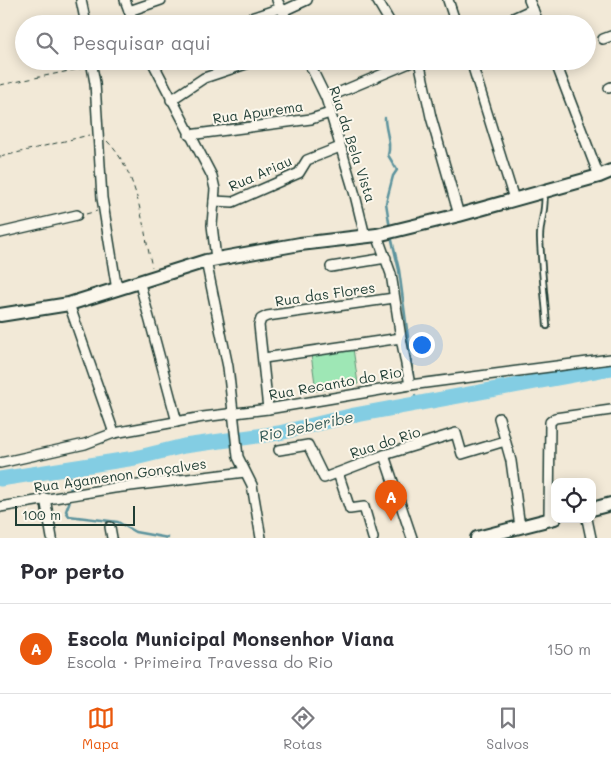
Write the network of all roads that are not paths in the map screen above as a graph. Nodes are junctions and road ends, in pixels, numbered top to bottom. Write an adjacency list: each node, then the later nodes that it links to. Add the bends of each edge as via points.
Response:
1 (81, 0): 11 (street)
2 (125, 0): 10 (street)
3 (161, 0): 10 (street)
4 (307, 0): 8 (street)
5 (377, 0): 14 (street)
6 (448, 0): 15 (street)
7 (529, 0): 9 (street)
8 (280, 6): 13 (street)
9 (533, 9): 16 (street); 17 (street)
10 (129, 11): 12 (street)
11 (84, 15)
12 (131, 15)
13 (257, 15)
14 (386, 15)
15 (453, 15)
16 (520, 15)
17 (535, 15)
18 (92, 70): 43 (street, via 105,209)
19 (156, 70): 27 (street)
20 (228, 70): 27 (street, via 204,78)
21 (312, 70): 26 (street, Rua da Bela Vista)
22 (391, 70): 26 (street)
23 (421, 70): 35 (street)
24 (474, 70): 33 (street)
25 (559, 70): 31 (street)
26 (326, 98): 28 (street, Rua da Bela Vista)
27 (171, 100): 29 (street)
28 (330, 113): 29 (street, Rua Apurema, via 311,119); 30 (street, Rua da Bela Vista)
29 (189, 135): 34 (street, via 212,176)
30 (340, 147): 34 (street, Rua Ariau, via 307,160 299,172 241,199 233,202); 38 (street, Rua da Bela Vista, via 356,195)
31 (605, 173): 32 (street)
32 (544, 191): 33 (street); 47 (lane, via 546,200 540,236)
33 (514, 198): 35 (street)
34 (214, 200): 40 (street)
35 (459, 215): 38 (street)
36 (77, 216): 37 (street)
37 (0, 233)
38 (381, 233): 39 (street, Rua Recanto do Rio); 40 (street)
39 (386, 258): 41 (street); 44 (street, Rua Recanto do Rio)
40 (211, 260): 42 (street); 54 (street)
41 (331, 267)
42 (140, 284): 43 (street); 56 (street)
43 (117, 290): 45 (street)
44 (394, 298): 48 (street, Rua Recanto do Rio); 49 (street, Rua das Flores, via 264,317 259,325)
45 (69, 304): 46 (street); 57 (street)
46 (0, 315)
47 (548, 326)
48 (400, 338): 49 (street); 51 (street, Rua Recanto do Rio)
49 (264, 358): 52 (street, Rua das Flores)
50 (611, 359): 51 (street)
51 (410, 385): 52 (street, Rua Recanto do Rio)
52 (268, 409): 54 (street, Rua Recanto do Rio)
53 (611, 410): 64 (street, via 555,418 550,422)
54 (232, 413): 56 (street, Rua Recanto do Rio); 62 (street, via 238,457)
55 (498, 418): 58 (street)
56 (177, 422): 57 (street, Rua Recanto do Rio)
57 (114, 433): 61 (street, Rua Recanto do Rio, via 86,444)
58 (505, 441): 60 (street, Rua do Rio, via 462,454 456,433); 72 (street)
59 (279, 450): 63 (street, Rua do Rio, via 308,446 324,478)
60 (384, 456): 63 (street, Rua do Rio); 77 (street)
61 (0, 463)
62 (245, 472): 65 (street, Rua Agamenon Gonçalves); 75 (street, via 252,485)
63 (338, 473): 76 (street, via 350,509 364,507)
64 (551, 489)
65 (45, 498): 67 (street, Rua Agamenon Gonçalves); 73 (street)
66 (611, 504): 68 (street)
67 (0, 507)
68 (596, 508)
69 (551, 519): 72 (street)
70 (588, 523): 79 (street)
71 (110, 527): 74 (street)
72 (520, 527): 78 (street)
73 (52, 538)
74 (112, 538)
75 (261, 538)
76 (373, 538)
77 (412, 538)
78 (477, 538)
79 (591, 538)

